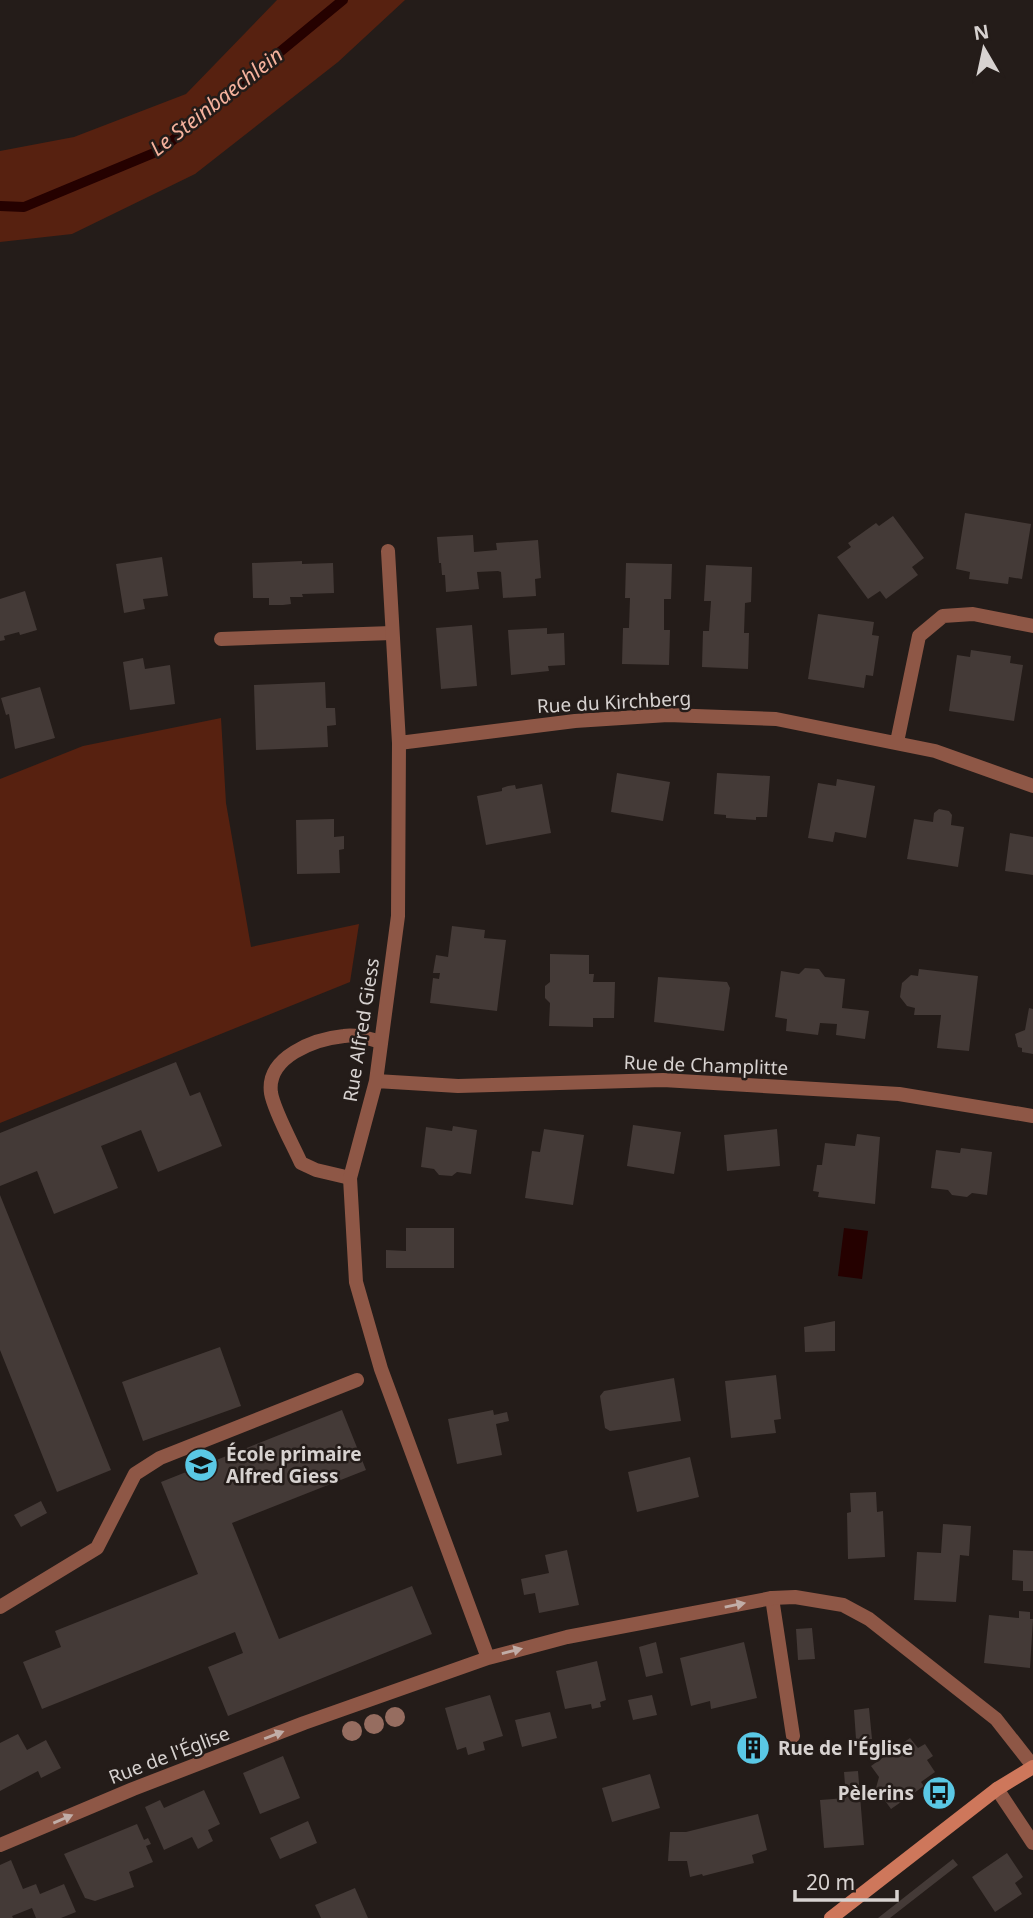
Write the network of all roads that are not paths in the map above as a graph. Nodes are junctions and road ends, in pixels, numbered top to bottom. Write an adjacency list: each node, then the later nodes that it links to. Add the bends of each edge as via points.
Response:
1 (388, 551): 3 (street, Rue Alfred Giess)
2 (1033, 625): 5 (street, via 973,614 943,616 919,636)
3 (392, 633): 4 (street); 6 (street, Rue Alfred Giess)
4 (221, 639)
5 (897, 742): 6 (street, Rue du Kirchberg, via 776,719 668,715 575,721); 7 (street, Rue du Kirchberg, via 949,755)
6 (400, 743): 8 (street, Rue Alfred Giess, via 398,916)
7 (1033, 786)
8 (382, 1042): 9 (street, Rue Alfred Giess); 11 (street, via 344,1035 310,1044 283,1060 271,1075 271,1095 301,1163)
9 (376, 1081): 10 (street, Rue de Champlitte, via 458,1086 663,1080 899,1094); 11 (street, Rue Alfred Giess)
10 (1033, 1116)
11 (351, 1178): 15 (street, Rue Alfred Giess, via 356,1282 370,1335)
12 (357, 1380): 14 (street, via 160,1458 135,1474 97,1548)
13 (772, 1598): 15 (street, Rue de l'Église, one-way to 13, via 567,1637); 16 (street); 17 (street, Rue de l'Église, via 844,1605 869,1619 996,1719)
14 (0, 1607)
15 (488, 1658): 20 (street, Rue de l'Église, one-way to 15, via 267,1737)
16 (793, 1736)
17 (1033, 1766): 18 (main road)
18 (997, 1789): 19 (street); 21 (main road)
19 (1033, 1843)
20 (0, 1845)
21 (831, 1918)

